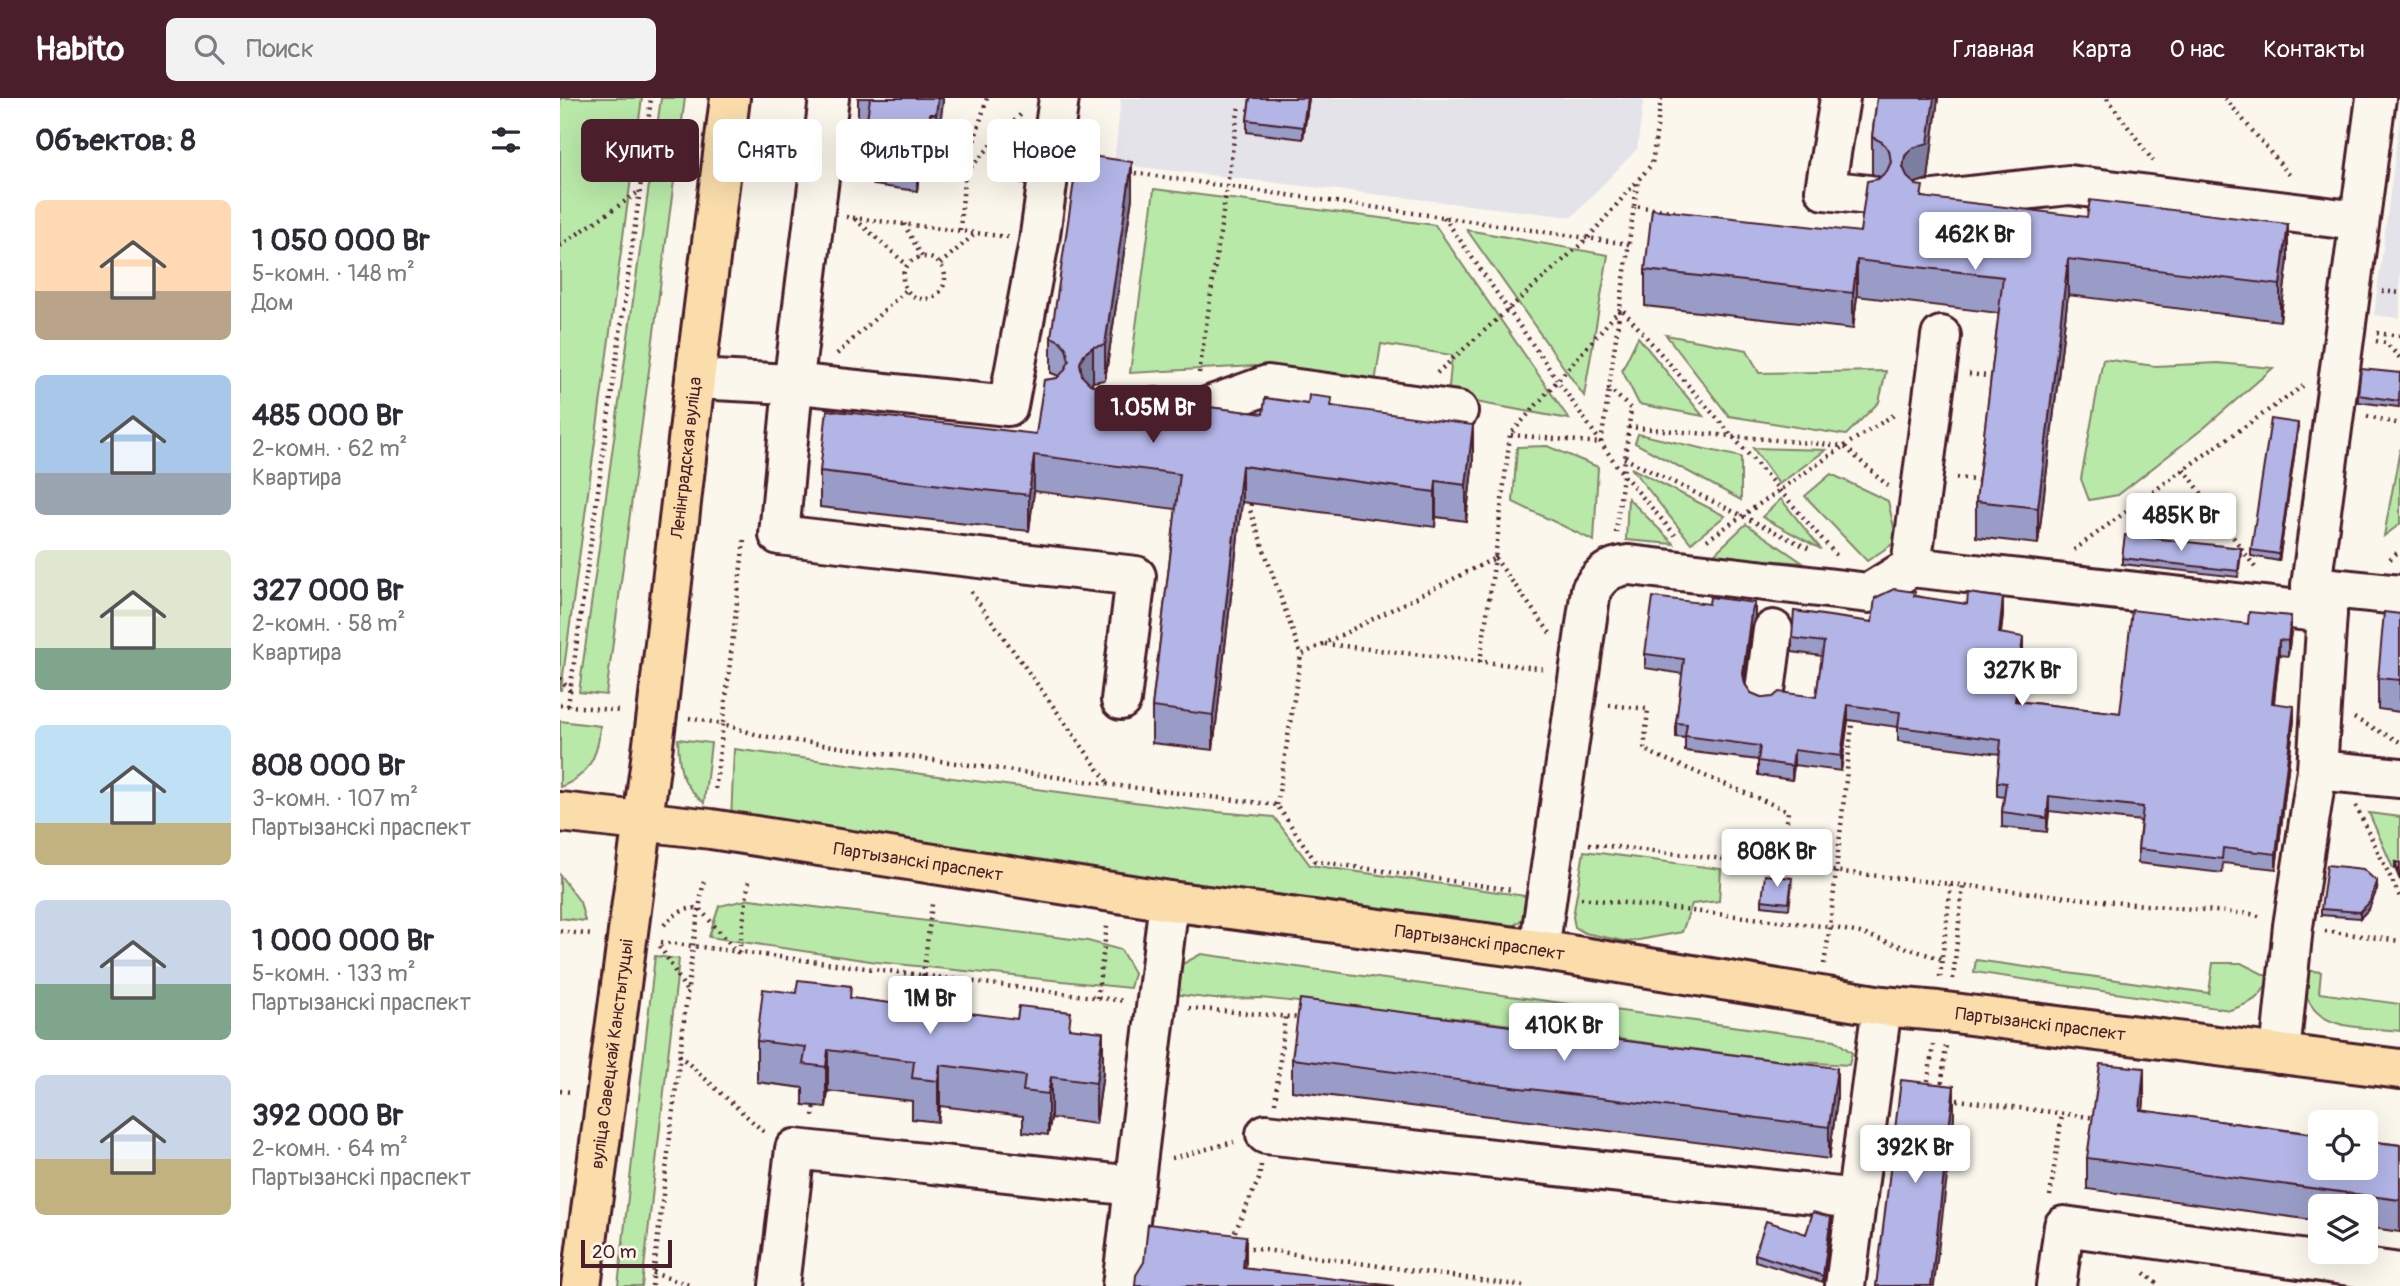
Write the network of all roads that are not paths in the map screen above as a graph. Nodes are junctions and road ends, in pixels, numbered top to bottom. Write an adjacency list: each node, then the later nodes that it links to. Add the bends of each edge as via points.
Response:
1 (730, 98): 10 (main road, Ленінградская вуліца)
2 (829, 98): 11 (lane, via 814,213)
3 (1840, 98): 6 (lane, via 1825,190)
4 (2376, 98): 8 (lane)
5 (1043, 103): 14 (lane, via 1039,242)
6 (1869, 195)
7 (1926, 201): 8 (lane, via 2069,185)
8 (2359, 221): 18 (lane)
9 (1941, 337): 16 (lane)
10 (695, 379): 11 (lane); 25 (main road, Ленінградская вуліца)
11 (801, 386): 14 (lane); 21 (lane, via 779,535 1136,576)
12 (1047, 394): 14 (lane, via 1034,393)
13 (1115, 404): 15 (lane, via 1193,412 1268,385)
14 (1009, 405)
15 (1458, 411)
16 (1911, 567): 18 (lane); 19 (lane, via 1869,593)
17 (2400, 595): 18 (lane)
18 (2319, 599): 22 (lane)
19 (1776, 611): 20 (lane); 27 (lane, via 1677,561 1613,566 1598,578 1591,590 1588,688)
20 (1765, 691)
21 (1121, 700)
22 (2328, 771): 23 (lane); 29 (lane, via 2294,926)
23 (2400, 778)
24 (560, 812): 25 (main road, Партызанскі праспект)
25 (643, 820): 26 (main road, Партызанскі праспект); 35 (main road, вуліца Савецкай Канстытуцыі)
26 (1168, 901): 27 (main road, Партызанскі праспект); 32 (lane)
27 (1539, 950): 28 (main road, Партызанскі праспект)
28 (1882, 1006): 29 (main road, Партызанскі праспект); 33 (lane)
29 (2280, 1054): 30 (main road, Партызанскі праспект)
30 (2400, 1069)
31 (1266, 1134): 33 (lane)
32 (1135, 1177): 36 (lane, via 795,1149); 37 (lane)
33 (1857, 1199): 38 (lane)
34 (2400, 1273): 39 (lane, via 2064,1226)
35 (580, 1286)
36 (779, 1286)
37 (1122, 1286)
38 (1845, 1286)
39 (2056, 1286)

